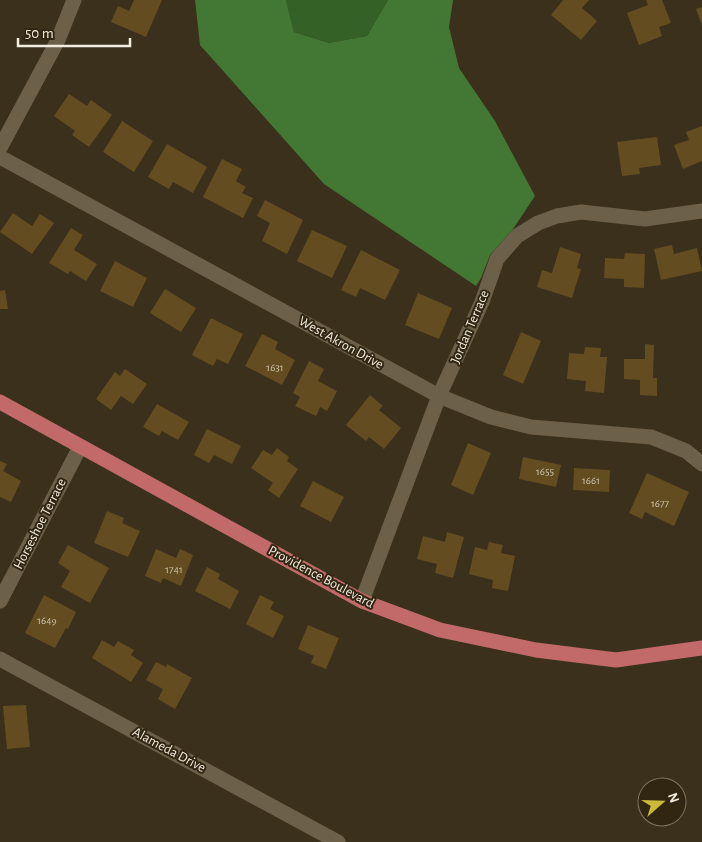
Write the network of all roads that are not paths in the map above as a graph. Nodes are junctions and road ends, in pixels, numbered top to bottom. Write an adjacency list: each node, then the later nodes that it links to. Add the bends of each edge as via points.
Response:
1 (74, 0): 2 (street, via 58,40)
2 (0, 148)
3 (0, 157): 5 (street, West Akron Drive)
4 (702, 211): 5 (street, Jordan Terrace, via 645,219 581,212 538,223 518,236 497,259 482,302)
5 (439, 396): 8 (street, West Akron Drive, via 491,417 531,427 651,437 686,451); 10 (street, Jordan Terrace)
6 (0, 402): 7 (main road, Providence Boulevard)
7 (80, 447): 9 (street, Horseshoe Terrace); 10 (main road, Providence Boulevard)
8 (702, 464)
9 (0, 601)
10 (362, 601): 11 (main road, Providence Boulevard, via 440,630 536,650 616,660)
11 (702, 648)
12 (0, 659): 13 (street, Alameda Drive)
13 (338, 842)

